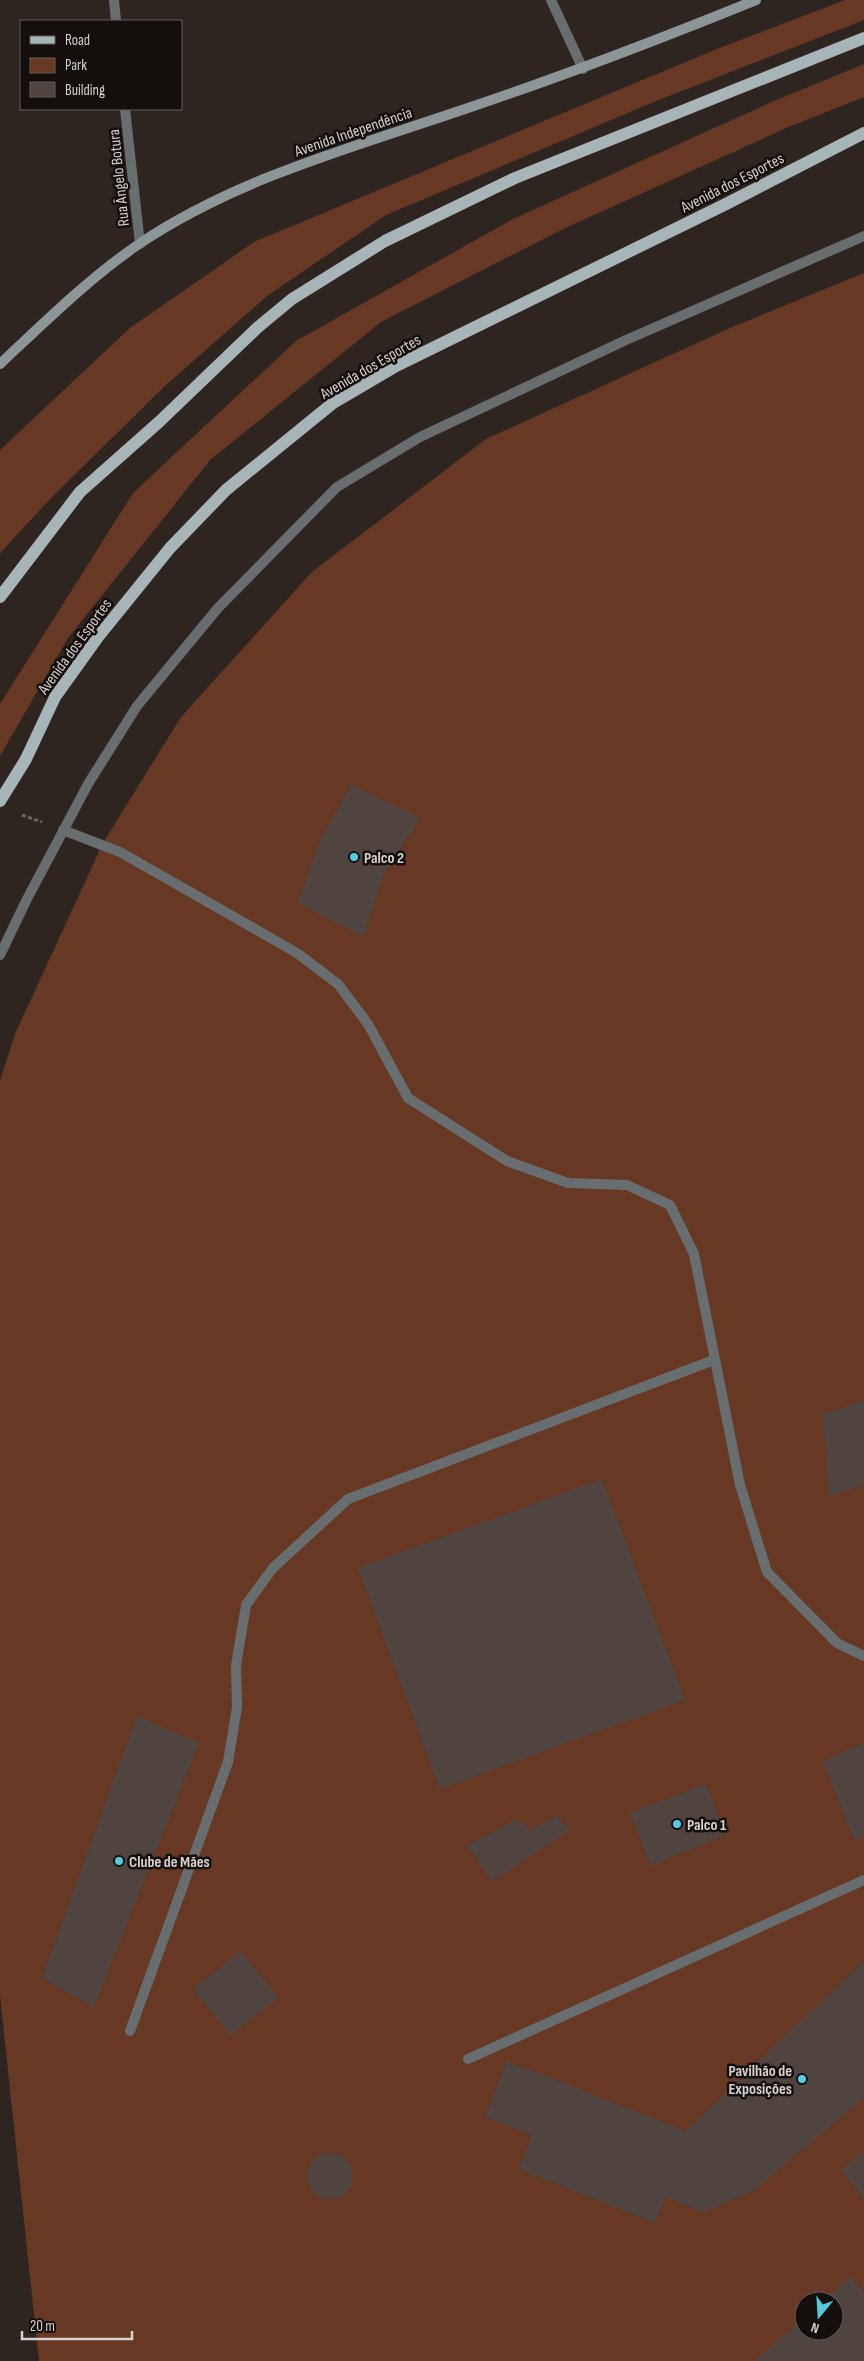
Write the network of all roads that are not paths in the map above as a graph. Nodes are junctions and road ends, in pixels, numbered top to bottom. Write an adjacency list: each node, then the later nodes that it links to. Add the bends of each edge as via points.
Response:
1 (114, 0): 4 (street)
2 (550, 0): 6 (street)
3 (756, 0): 6 (street, Avenida Independência)
4 (116, 20)
5 (864, 38): 12 (main road, via 515,178 386,241 292,299 80,492)
6 (584, 69): 10 (street, Avenida Independência, via 267,176 201,208)
7 (125, 110): 10 (street, Rua Ângelo Botura)
8 (864, 133): 13 (main road, Avenida dos Esportes, via 396,366 333,403 226,490 170,548 55,697 26,759)
9 (864, 236): 14 (street, via 626,340 420,437 337,487 218,608 137,706)
10 (140, 244): 11 (street, Avenida Independência, via 89,282)
11 (0, 364)
12 (0, 597)
13 (0, 801)
14 (63, 830): 15 (street); 16 (street, via 120,852 297,953 338,984 368,1024 408,1098 508,1161 568,1183 627,1185 670,1205 694,1254)
15 (0, 956)
16 (714, 1360): 17 (street, via 740,1484 767,1572 837,1643); 19 (street, via 348,1499 273,1568 246,1605 236,1665 237,1707 228,1762)
17 (864, 1656)
18 (864, 1880): 20 (street)
19 (130, 2031)
20 (468, 2059)

